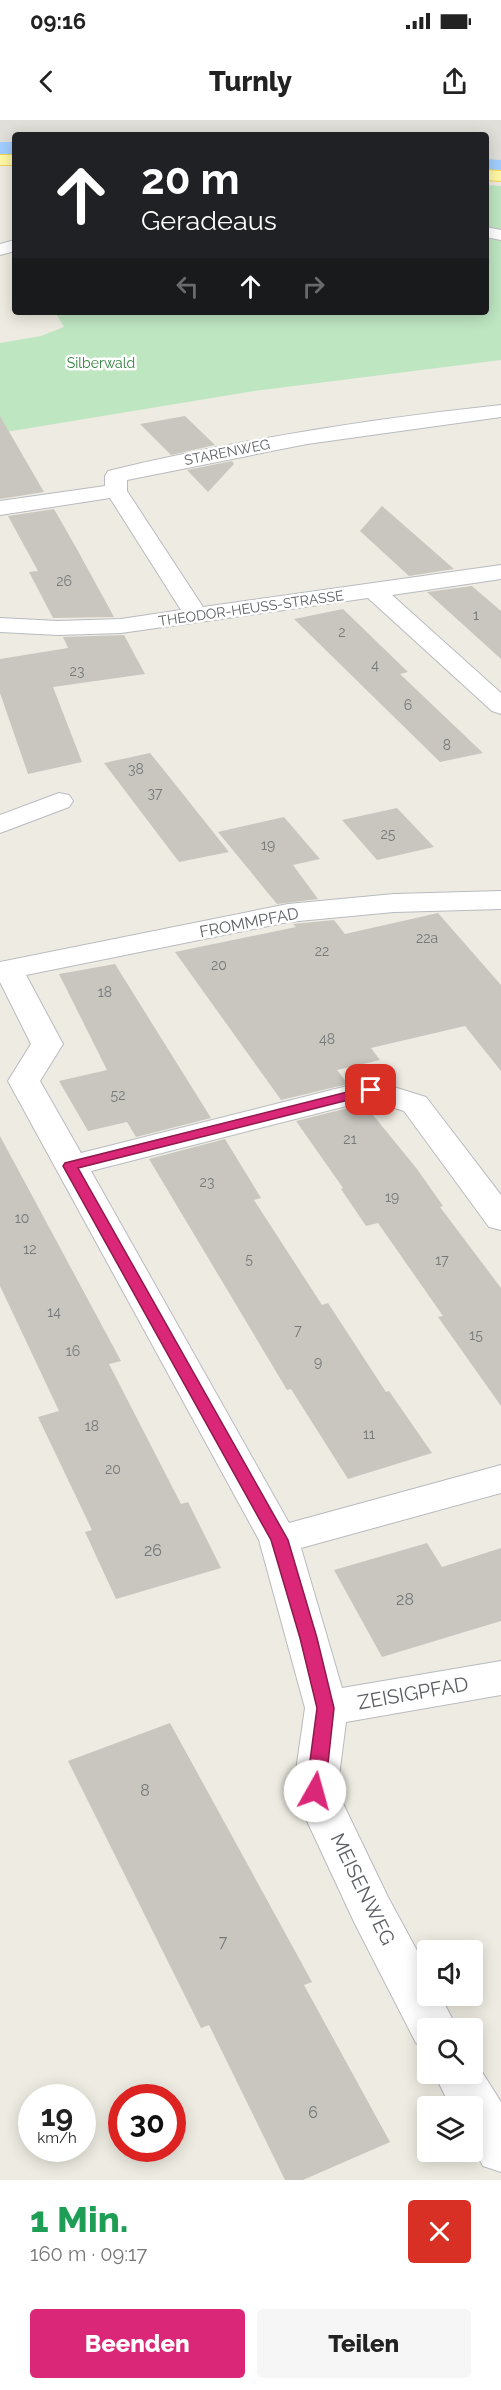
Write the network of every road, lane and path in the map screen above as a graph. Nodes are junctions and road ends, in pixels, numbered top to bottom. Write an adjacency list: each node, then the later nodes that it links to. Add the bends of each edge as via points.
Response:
1 (501, 411): 2 (street, STARENWEG, via 245,447 116,476)
2 (116, 491): 3 (street); 6 (street)
3 (0, 508)
4 (501, 572): 5 (street, THEODOR-HEUSS-STRASSE)
5 (374, 591): 6 (street, THEODOR-HEUSS-STRASSE); 8 (street)
6 (197, 616): 7 (street, THEODOR-HEUSS-STRASSE, via 121,626)
7 (0, 625)
8 (501, 706)
9 (59, 801): 10 (street)
10 (0, 825)
11 (501, 900): 12 (street, FROMMPFAD, via 406,902 288,913)
12 (4, 971): 13 (street, MEISENWEG, via 47,1044 24,1081)
13 (70, 1166): 14 (street, via 371,1090 415,1104); 16 (street, MEISENWEG)
14 (501, 1219)
15 (501, 1479): 16 (street)
16 (279, 1540): 18 (street, MEISENWEG)
17 (501, 1678): 18 (street, ZEISIGPFAD)
18 (326, 1708): 19 (street, MEISENWEG, via 315,1791)
19 (428, 2018)
20 (464, 2084): 21 (street)
21 (501, 2149)

